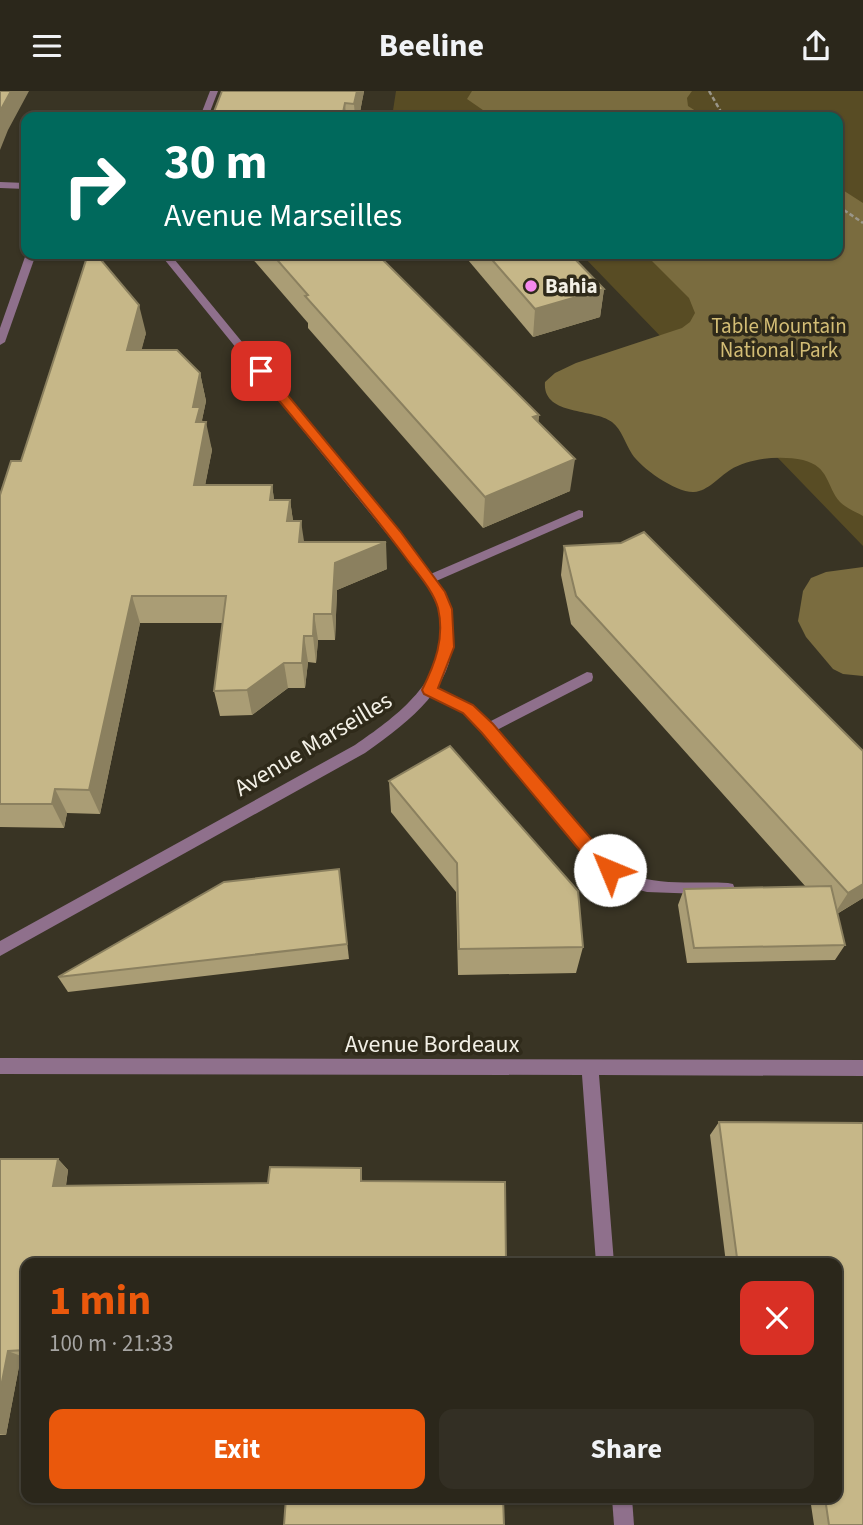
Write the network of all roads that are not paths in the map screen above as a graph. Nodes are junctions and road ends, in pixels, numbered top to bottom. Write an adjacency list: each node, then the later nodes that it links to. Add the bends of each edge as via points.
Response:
1 (214, 91): 2 (street)
2 (206, 112)
3 (0, 185): 4 (street)
4 (21, 187)
5 (29, 259): 7 (street)
6 (169, 259): 9 (street, Avenue Marseilles)
7 (0, 342)
8 (579, 514): 9 (street)
9 (430, 579): 11 (street, Avenue Marseilles, via 445,609 448,628 440,670)
10 (587, 677): 12 (street)
11 (429, 690): 12 (street, via 468,709); 14 (street, Avenue Marseilles, via 405,717 360,749)
12 (488, 729): 13 (street, via 588,848 625,880 647,886)
13 (736, 889)
14 (0, 949)
15 (0, 1066): 16 (street, Avenue Bordeaux)
16 (590, 1069): 17 (street, Avenue Bordeaux); 18 (street)
17 (863, 1069)
18 (605, 1258)
19 (622, 1503): 20 (street)
20 (624, 1525)

